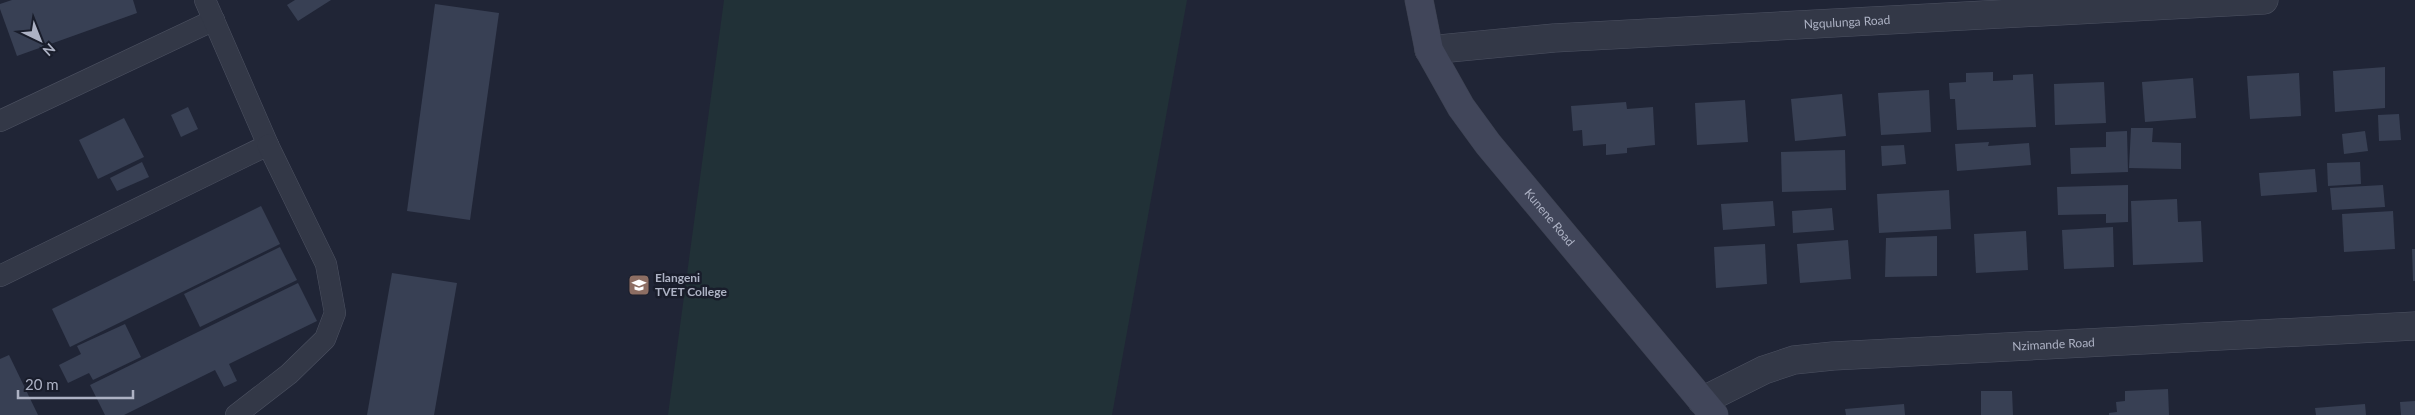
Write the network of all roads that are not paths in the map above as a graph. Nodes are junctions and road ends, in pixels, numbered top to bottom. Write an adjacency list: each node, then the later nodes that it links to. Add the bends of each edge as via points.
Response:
1 (205, 0): 4 (lane)
2 (1419, 0): 5 (street, Kunene Road)
3 (2264, 0): 5 (street, Ngqulunga Road, via 1554,38)
4 (214, 20): 6 (lane); 7 (lane)
5 (1429, 50): 10 (street, Kunene Road, via 1460,107 1488,144)
6 (0, 121)
7 (268, 145): 8 (lane); 11 (lane, via 326,264 335,313 324,339 289,374)
8 (0, 276)
9 (2415, 326): 10 (street, Nzimande Road, via 1794,360 1764,370)
10 (1708, 408)
11 (236, 415)

